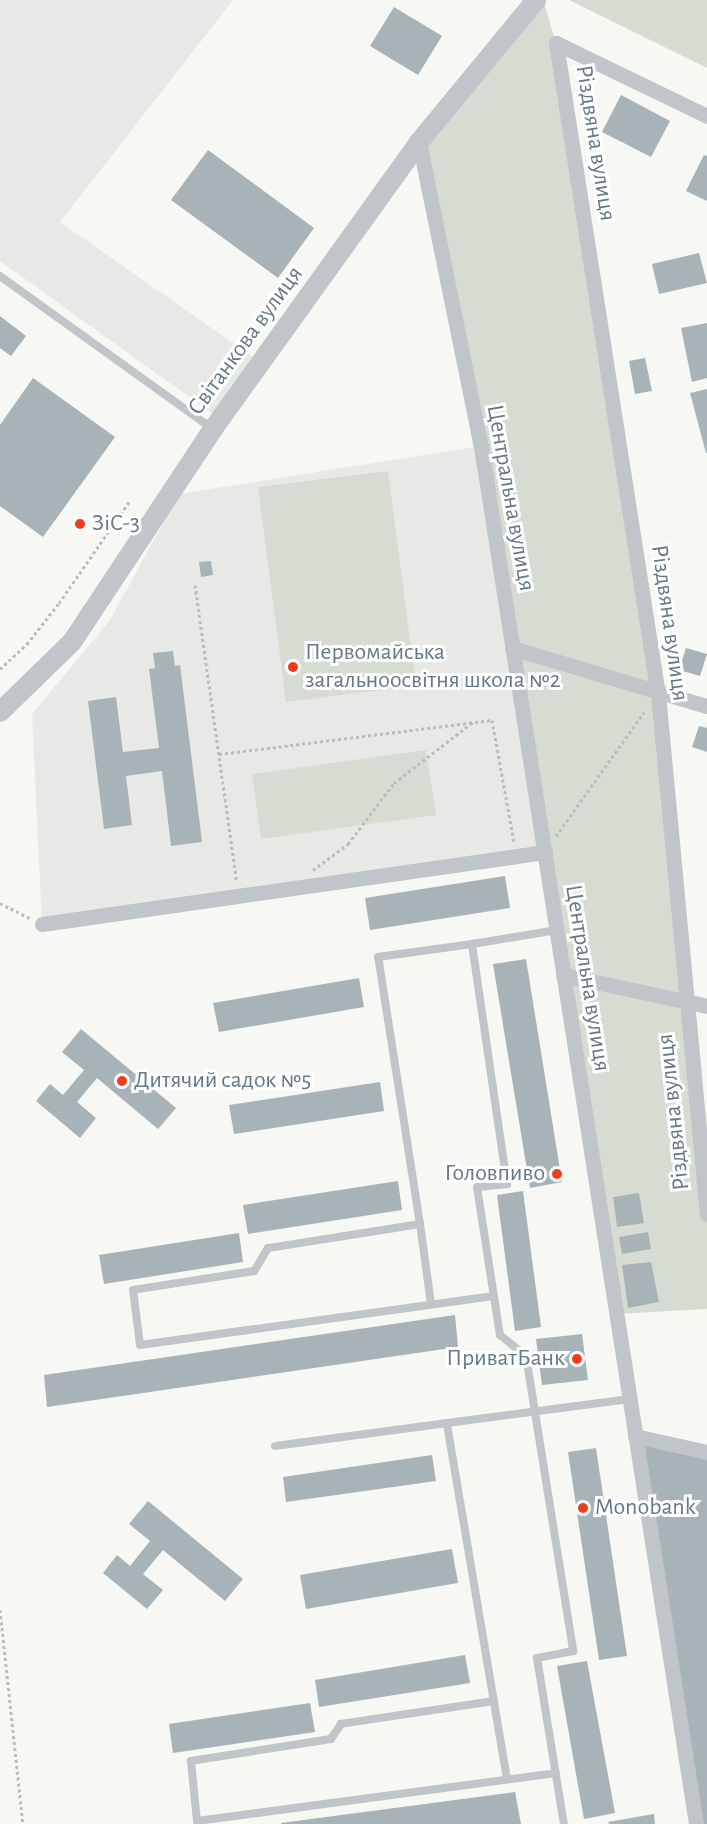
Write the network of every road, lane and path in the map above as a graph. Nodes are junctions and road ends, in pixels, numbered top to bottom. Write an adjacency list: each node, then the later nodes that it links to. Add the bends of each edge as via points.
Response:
1 (536, 0): 3 (street, Світанкова вулиця)
2 (707, 116): 10 (street, Різдвяна вулиця, via 556,43)
3 (419, 142): 5 (street, Світанкова вулиця); 8 (street, Центральна вулиця, via 481,446)
4 (0, 276): 5 (lane)
5 (213, 429): 12 (street, Світанкова вулиця, via 72,642)
6 (129, 502): 9 (path, via 59,603 27,644)
7 (195, 585): 14 (path)
8 (512, 648): 10 (street); 15 (street, Центральна вулиця)
9 (0, 669)
10 (658, 694): 11 (street); 15 (path); 24 (street, Різдвяна вулиця)
11 (707, 706)
12 (0, 712)
13 (473, 722): 14 (path); 16 (path, via 492,720); 17 (path, via 394,783 348,844)
14 (219, 754): 18 (path)
15 (545, 852): 16 (street); 21 (street, Центральна вулиця)
16 (517, 856): 17 (street)
17 (289, 889): 18 (street)
18 (238, 896): 20 (street)
19 (0, 903): 20 (path)
20 (42, 924)
21 (557, 930): 22 (lane); 23 (street, Центральна вулиця)
22 (472, 944): 27 (lane, via 378,957); 28 (lane, via 507,1184 477,1188)
23 (563, 975): 24 (street); 30 (street, Центральна вулиця)
24 (685, 999): 25 (street); 26 (street, Різдвяна вулиця)
25 (707, 1006)
26 (707, 1214)
27 (420, 1224): 29 (lane); 29 (lane, via 268,1248 254,1271 133,1290 140,1345)
28 (494, 1296): 29 (lane); 31 (lane, via 500,1335 526,1356)
29 (431, 1304)
30 (630, 1399): 31 (lane); 33 (street, Центральна вулиця)
31 (536, 1411): 32 (lane); 38 (lane, via 573,1651 537,1658)
32 (447, 1423): 34 (lane); 37 (lane)
33 (635, 1436): 35 (street); 42 (street, Центральна вулиця)
34 (275, 1446)
35 (707, 1452)
36 (0, 1610): 40 (path)
37 (494, 1701): 39 (lane); 39 (lane, via 341,1724 331,1739 191,1761 197,1821)
38 (556, 1773): 39 (lane); 41 (lane)
39 (507, 1779)
40 (23, 1824)
41 (564, 1824)
42 (696, 1824)

